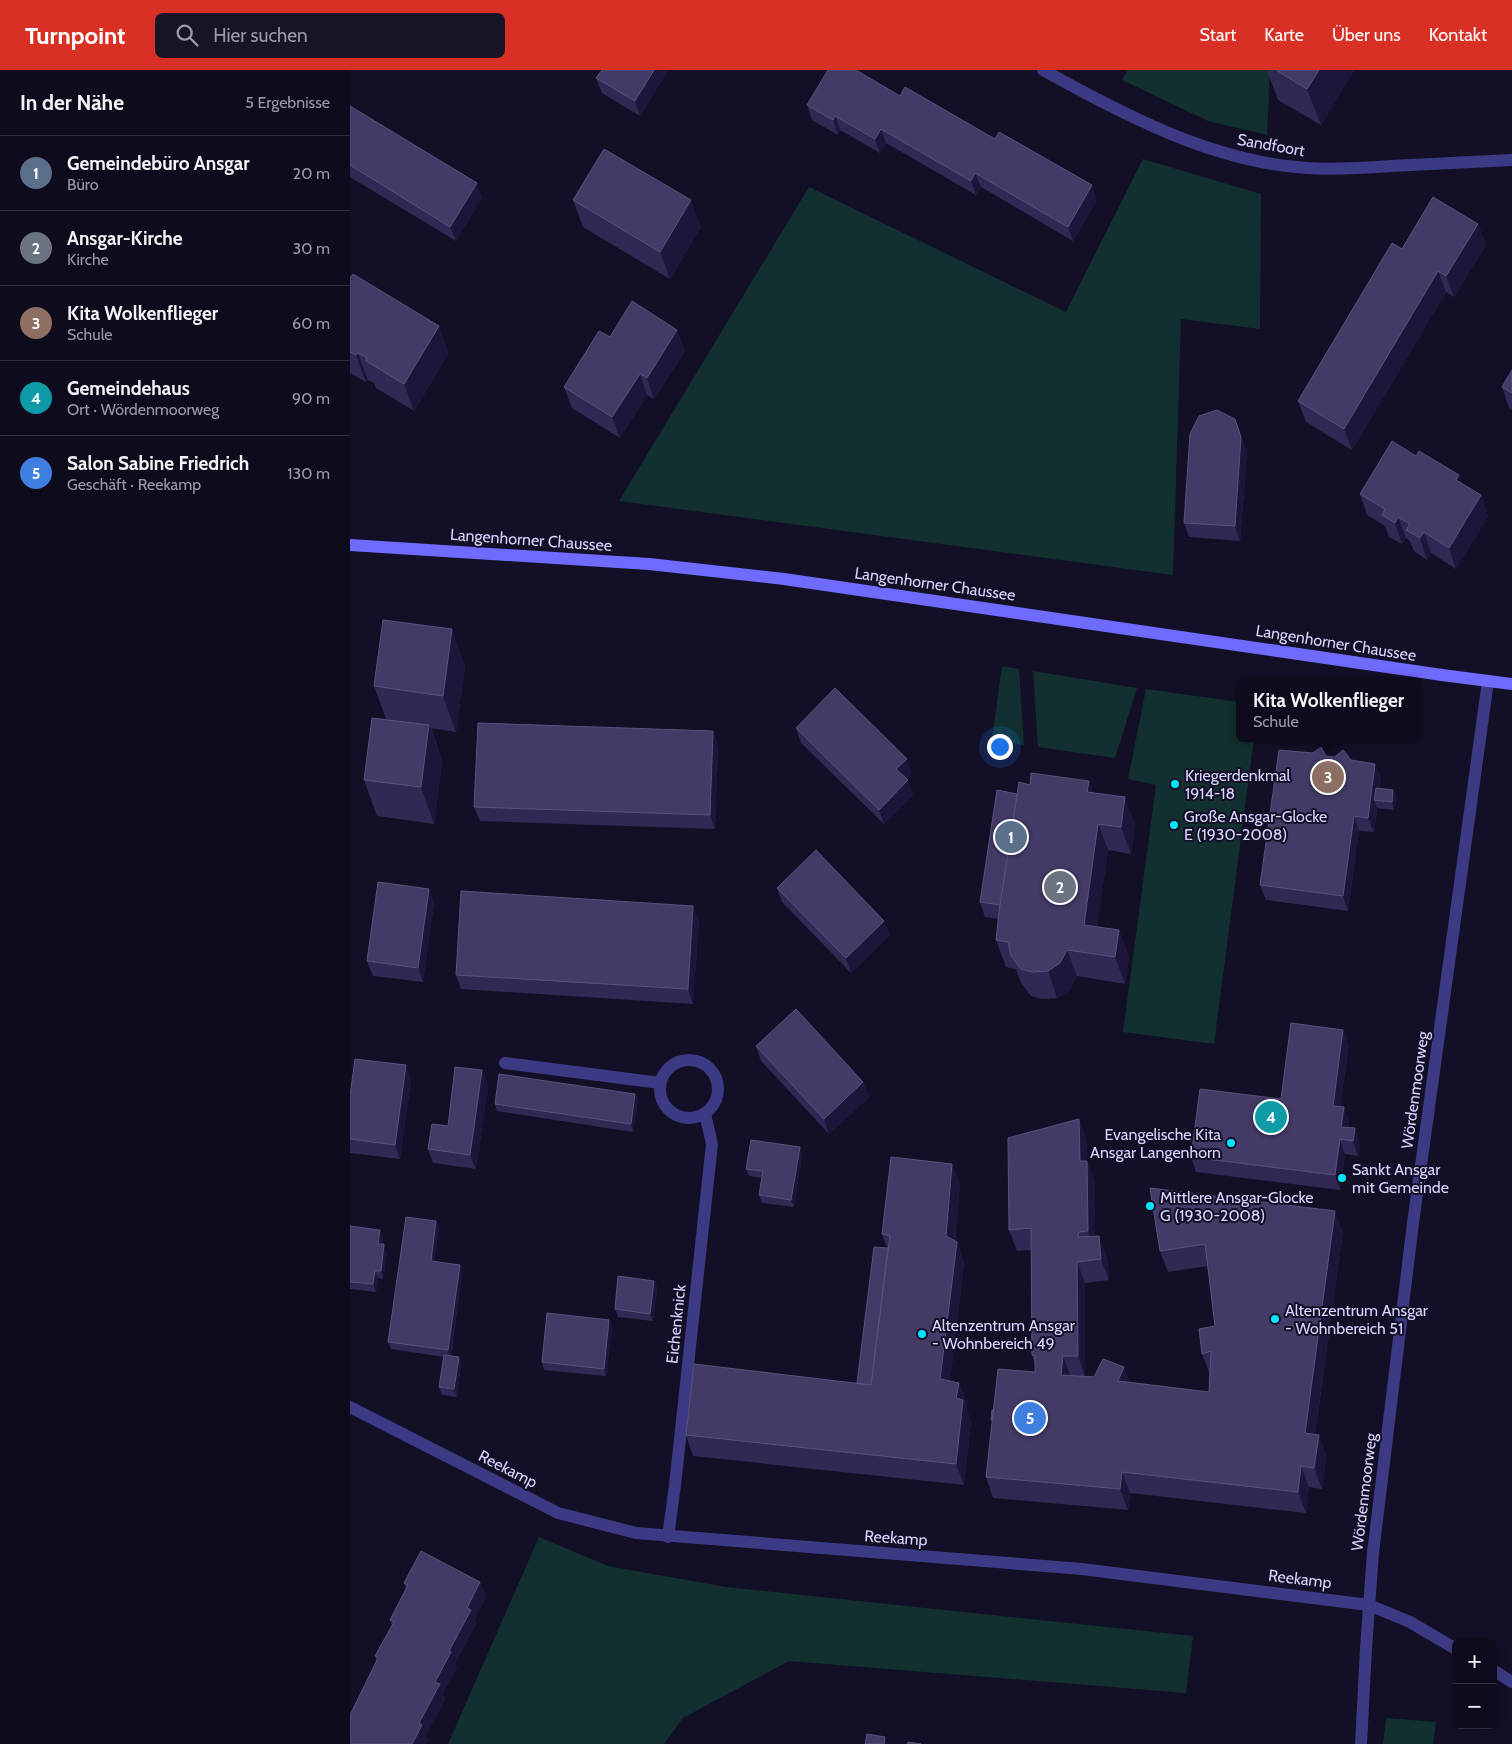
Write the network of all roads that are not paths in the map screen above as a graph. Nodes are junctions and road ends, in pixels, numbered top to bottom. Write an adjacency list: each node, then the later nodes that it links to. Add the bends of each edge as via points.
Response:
1 (1043, 70): 2 (street, Sandfoort, via 1102,103 1153,126 1226,154 1267,163 1336,169)
2 (1512, 160)
3 (350, 545): 4 (main road, Langenhorner Chaussee, via 649,564 784,579)
4 (1488, 681): 5 (main road, Langenhorner Chaussee); 11 (street, Wördenmoorweg, via 1413,1223)
5 (1512, 684)
6 (505, 1063): 7 (street)
7 (660, 1083): 8 (street, via 662,1100 673,1114 689,1118); 8 (street, via 670,1067 678,1062 698,1061 706,1065 713,1072 718,1090 712,1108)
8 (705, 1114): 10 (street, Eichenknick, via 712,1144)
9 (350, 1407): 10 (street, Reekamp, via 558,1513 636,1534)
10 (668, 1537): 11 (street, Reekamp, via 1082,1569)
11 (1369, 1605): 12 (street, Reekamp, via 1410,1622); 15 (street, Wördenmoorweg)
12 (1452, 1647)
13 (1497, 1673): 14 (street)
14 (1512, 1682)
15 (1361, 1744)

